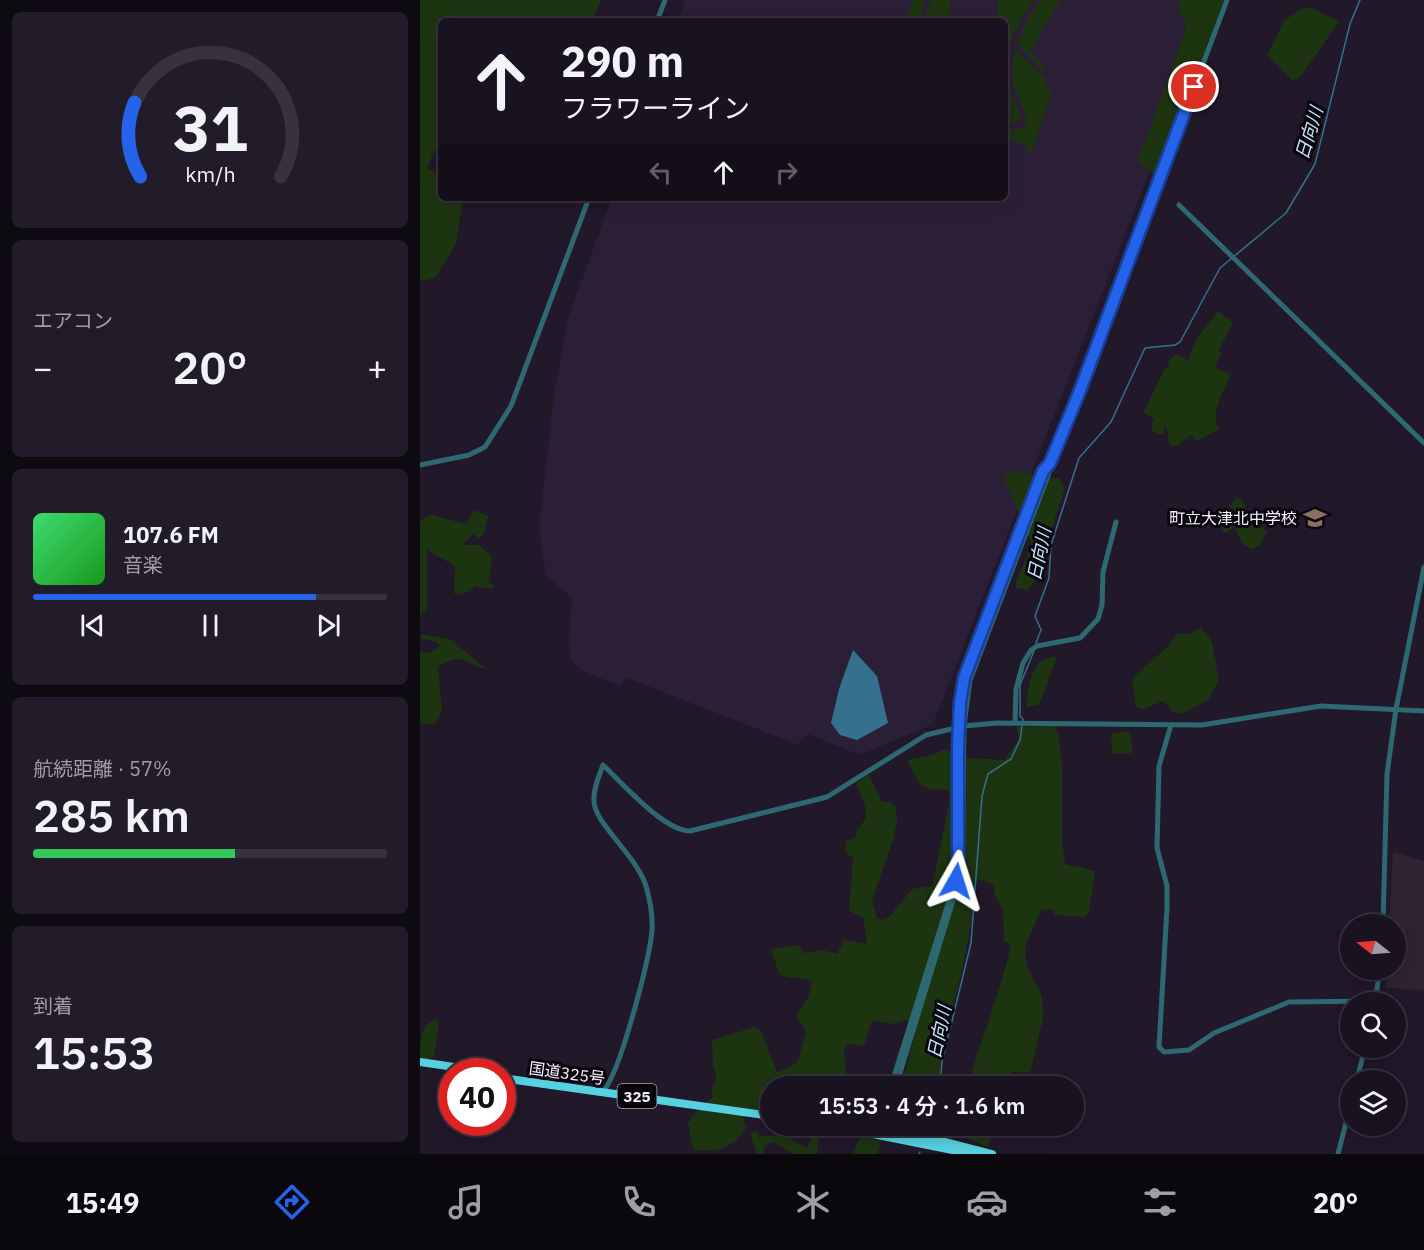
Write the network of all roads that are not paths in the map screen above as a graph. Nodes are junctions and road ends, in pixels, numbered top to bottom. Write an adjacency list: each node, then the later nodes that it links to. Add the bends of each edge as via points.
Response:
1 (664, 0): 3 (street)
2 (1227, 0): 14 (street, via 970,680)
3 (658, 18)
4 (588, 201): 7 (street, via 510,406 485,447 469,455)
5 (1179, 204): 6 (street)
6 (1424, 443)
7 (420, 465)
8 (1116, 522): 12 (street, via 1103,572 1098,619 1080,638 1030,650 1016,689)
9 (1424, 567): 10 (street)
10 (1396, 709): 11 (street); 13 (street, via 1310,706 1220,723); 15 (street, via 1385,797)
11 (1424, 711)
12 (1018, 723): 13 (street); 14 (street)
13 (1171, 725): 16 (street, via 1159,766 1157,848 1167,886 1167,908 1159,1047 1164,1052 1189,1050 1214,1033 1289,1002)
14 (961, 726): 20 (street, via 958,872); 21 (street, via 962,871); 23 (street, via 910,743 826,797 690,831 664,820 603,765 595,807 642,876 650,902 652,929 634,1014)
15 (1383, 914)
16 (1340, 1001)
17 (420, 1064): 18 (highway); 19 (highway)
18 (438, 1066)
19 (438, 1067)
20 (894, 1076)
21 (899, 1076)
22 (516, 1078): 23 (highway, 国道325号 / 325)
23 (603, 1092): 24 (highway, 国道325号 / 325)
24 (760, 1113)
25 (906, 1136): 28 (highway)
26 (911, 1136): 29 (highway)
27 (1343, 1136): 30 (street)
28 (972, 1154)
29 (992, 1154)
30 (1338, 1154)

